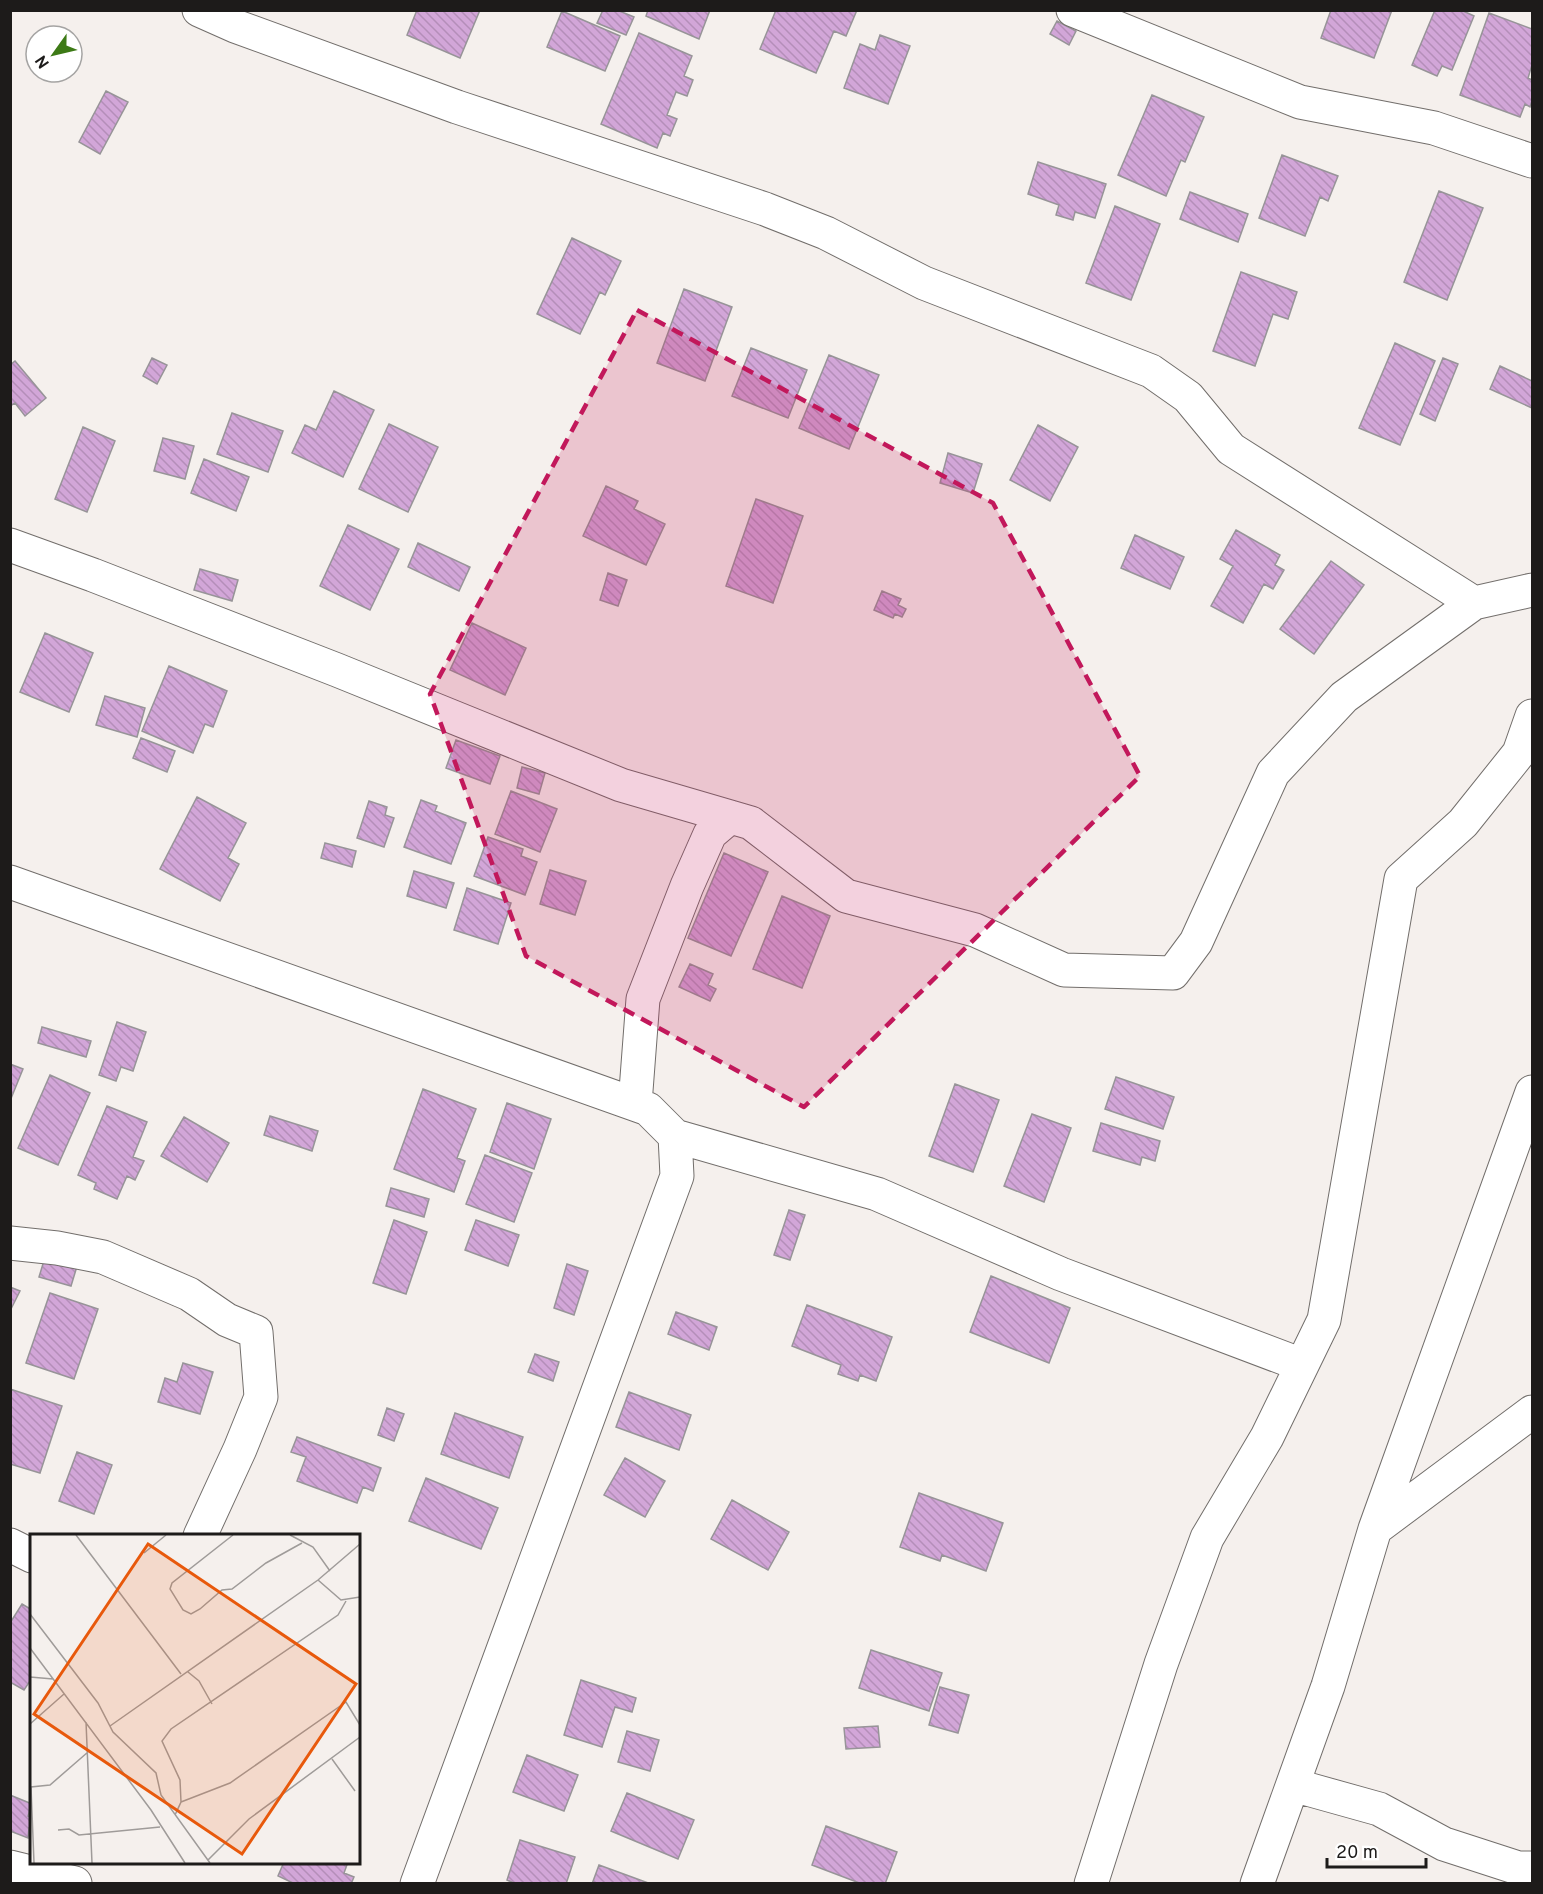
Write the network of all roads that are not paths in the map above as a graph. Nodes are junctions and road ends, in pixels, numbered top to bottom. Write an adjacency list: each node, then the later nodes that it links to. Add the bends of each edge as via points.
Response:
1 (199, 10): 6 (street, via 457,107 765,209 826,233 924,283 1151,370 1188,397 1231,449)
2 (1073, 10): 3 (street, via 1300,102 1434,128)
3 (1533, 161)
4 (10, 545): 8 (street, via 337,670 621,785)
5 (1533, 590): 6 (street)
6 (1474, 603): 8 (street, via 1344,697 1273,773 1196,942 1173,973 1064,970 975,930 846,896 752,823)
7 (1533, 716): 14 (street, via 1519,753 1463,823 1401,879 1323,1320)
8 (730, 817): 11 (street, via 710,834 643,999)
9 (10, 882): 11 (street)
10 (1533, 1092): 16 (street)
11 (635, 1104): 12 (street, via 648,1109)
12 (675, 1136): 14 (street, via 877,1194 1061,1274); 24 (street, via 677,1176)
13 (10, 1243): 17 (street, via 103,1257 189,1294 227,1320 256,1332 261,1397)
14 (1302, 1365): 25 (street, via 1267,1437 1207,1538 1161,1664)
15 (1533, 1412): 16 (street)
16 (1375, 1529): 20 (street, via 1328,1686)
17 (201, 1534)
18 (10, 1545): 19 (street)
19 (30, 1555)
20 (1293, 1785): 22 (street, via 1378,1809 1444,1844 1518,1868); 26 (street)
21 (10, 1867): 23 (street)
22 (1533, 1868)
23 (75, 1883)
24 (417, 1884)
25 (1091, 1884)
26 (1257, 1884)

